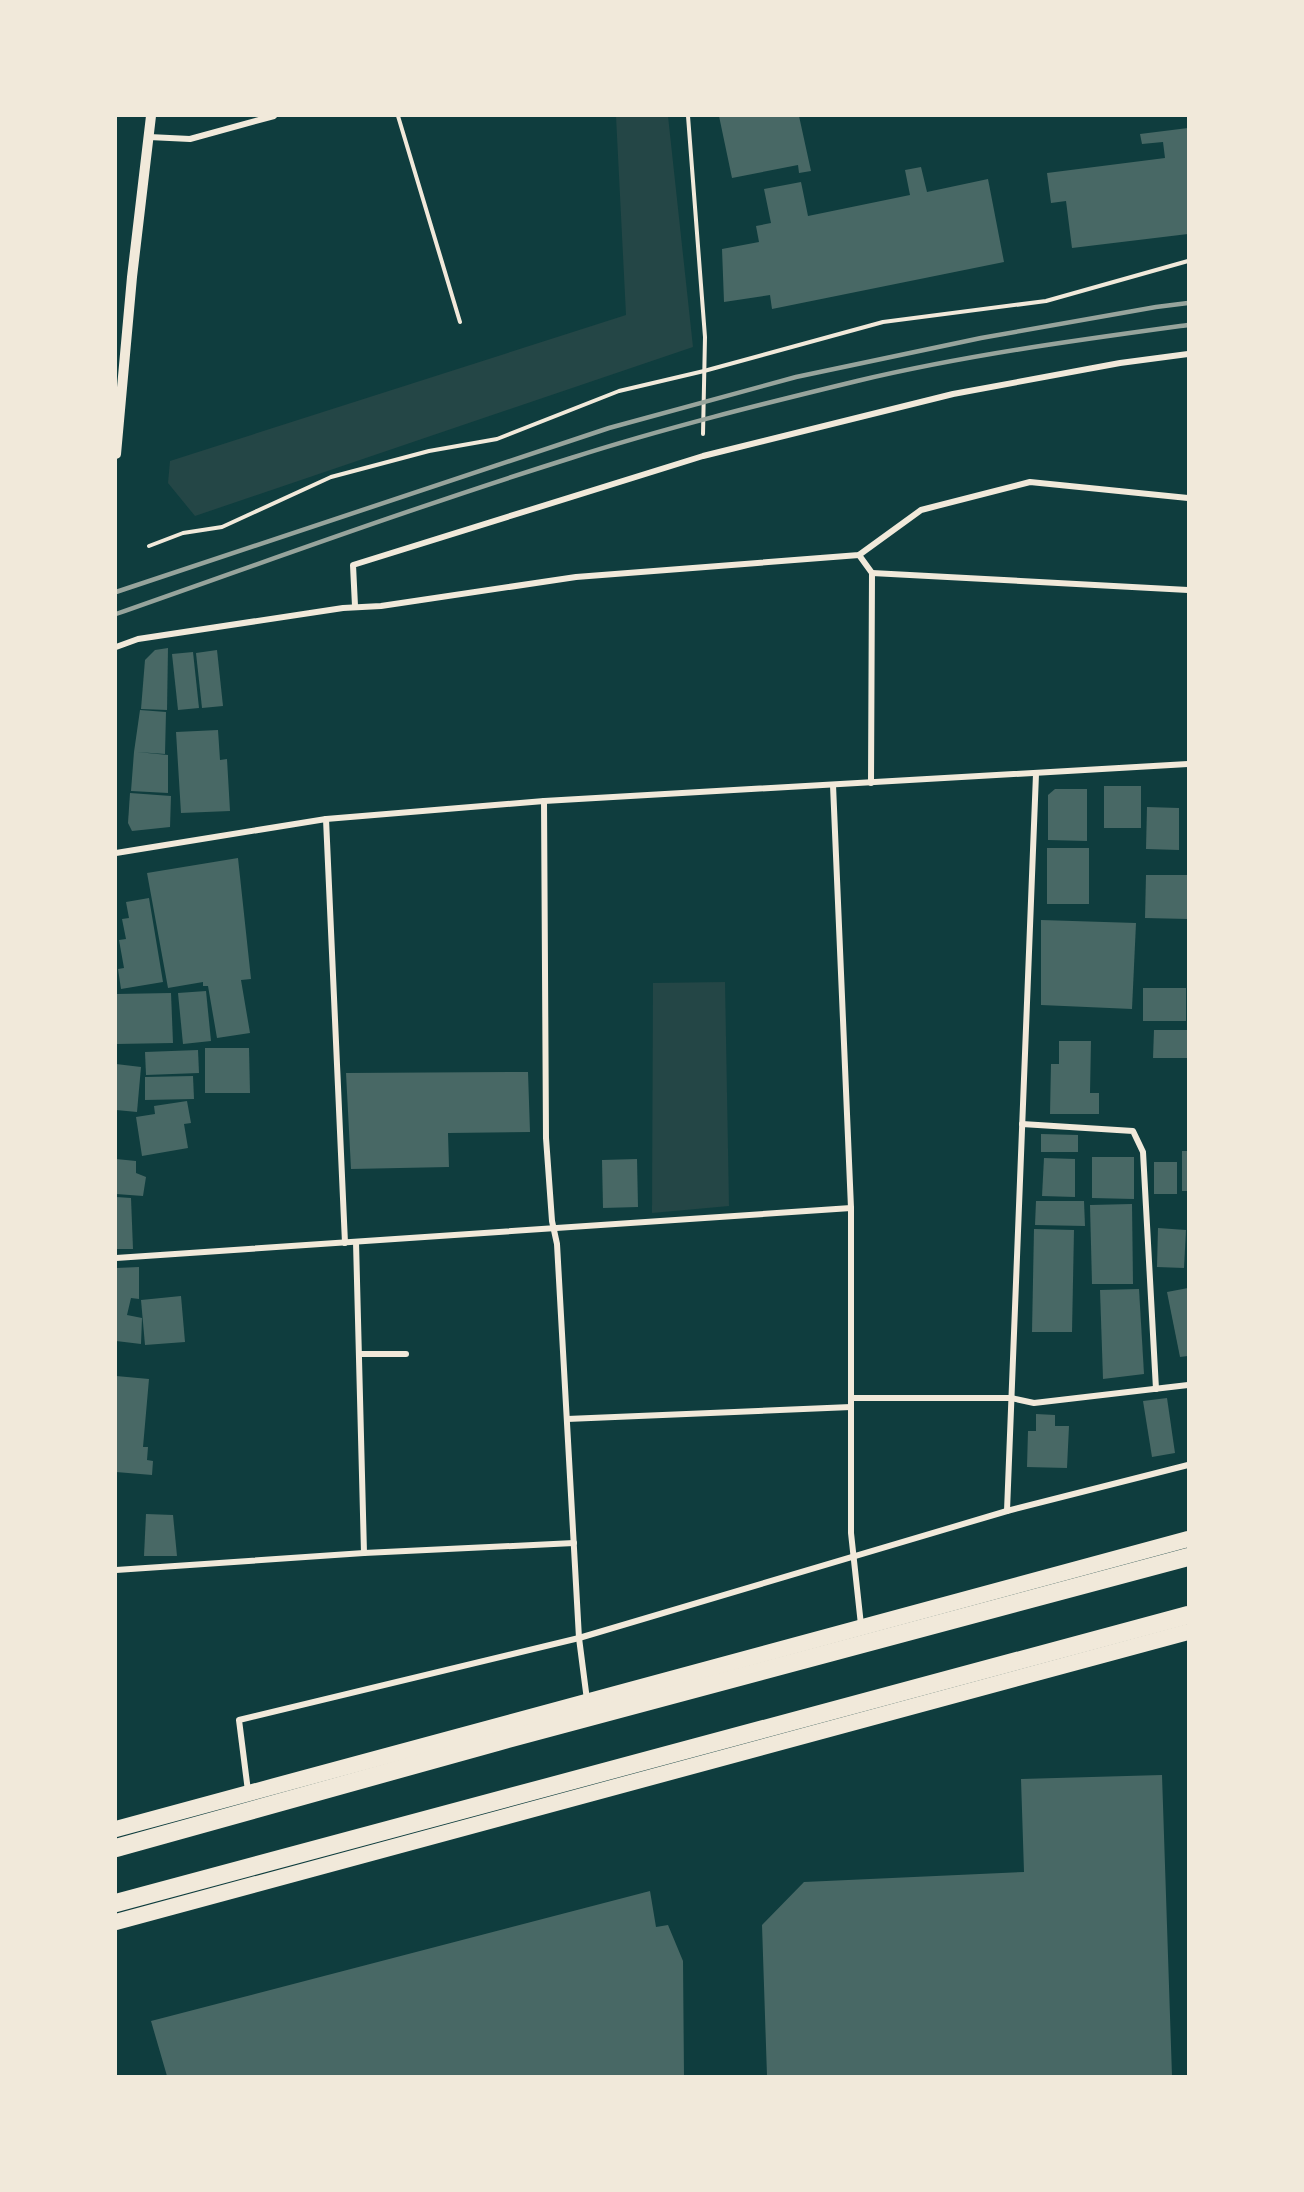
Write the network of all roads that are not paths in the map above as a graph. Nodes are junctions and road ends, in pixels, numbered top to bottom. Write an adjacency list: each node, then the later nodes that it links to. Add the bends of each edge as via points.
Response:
1 (151, 116): 3 (street)
2 (274, 116): 3 (street, via 190,139)
3 (149, 137): 5 (street)
4 (1188, 354): 10 (street, via 953,394 703,456 353,565)
5 (116, 454)
6 (1188, 498): 7 (street, via 1030,482 921,510)
7 (859, 555): 8 (street); 10 (street, via 576,577 381,606)
8 (872, 573): 9 (street); 14 (street)
9 (1188, 590)
10 (355, 606): 11 (street, via 138,639)
11 (116, 647)
12 (1188, 764): 13 (street)
13 (1036, 774): 14 (street); 19 (street)
14 (871, 783): 15 (street)
15 (833, 784): 16 (street); 20 (street)
16 (544, 801): 17 (street); 21 (street, via 546,1138)
17 (326, 819): 18 (street); 23 (street)
18 (116, 853)
19 (1022, 1125): 28 (street, via 1133,1131 1143,1152); 30 (street)
20 (851, 1208): 21 (street); 29 (street)
21 (554, 1230): 22 (street); 32 (street)
22 (356, 1242): 23 (street); 25 (street)
23 (345, 1243): 24 (street)
24 (116, 1258)
25 (359, 1354): 26 (street); 37 (street)
26 (406, 1354)
27 (1188, 1385): 28 (street)
28 (1156, 1389): 30 (street, via 1034,1403)
29 (851, 1398): 30 (street); 31 (street)
30 (1011, 1398): 34 (street)
31 (851, 1407): 32 (street); 38 (street)
32 (567, 1419): 36 (street)
33 (1188, 1465): 34 (street)
34 (1007, 1511): 38 (street)
35 (1188, 1539): 42 (highway)
36 (573, 1543): 37 (street); 44 (street)
37 (364, 1553): 40 (street)
38 (854, 1556): 42 (street); 44 (street)
39 (1188, 1557): 48 (highway)
40 (116, 1570)
41 (1188, 1616): 49 (highway)
42 (862, 1629): 45 (highway)
43 (1188, 1632): 50 (highway)
44 (579, 1638): 45 (street); 46 (street, via 239,1720)
45 (588, 1701): 46 (highway)
46 (249, 1793): 47 (highway)
47 (116, 1829)
48 (116, 1848)
49 (116, 1903)
50 (116, 1922)

